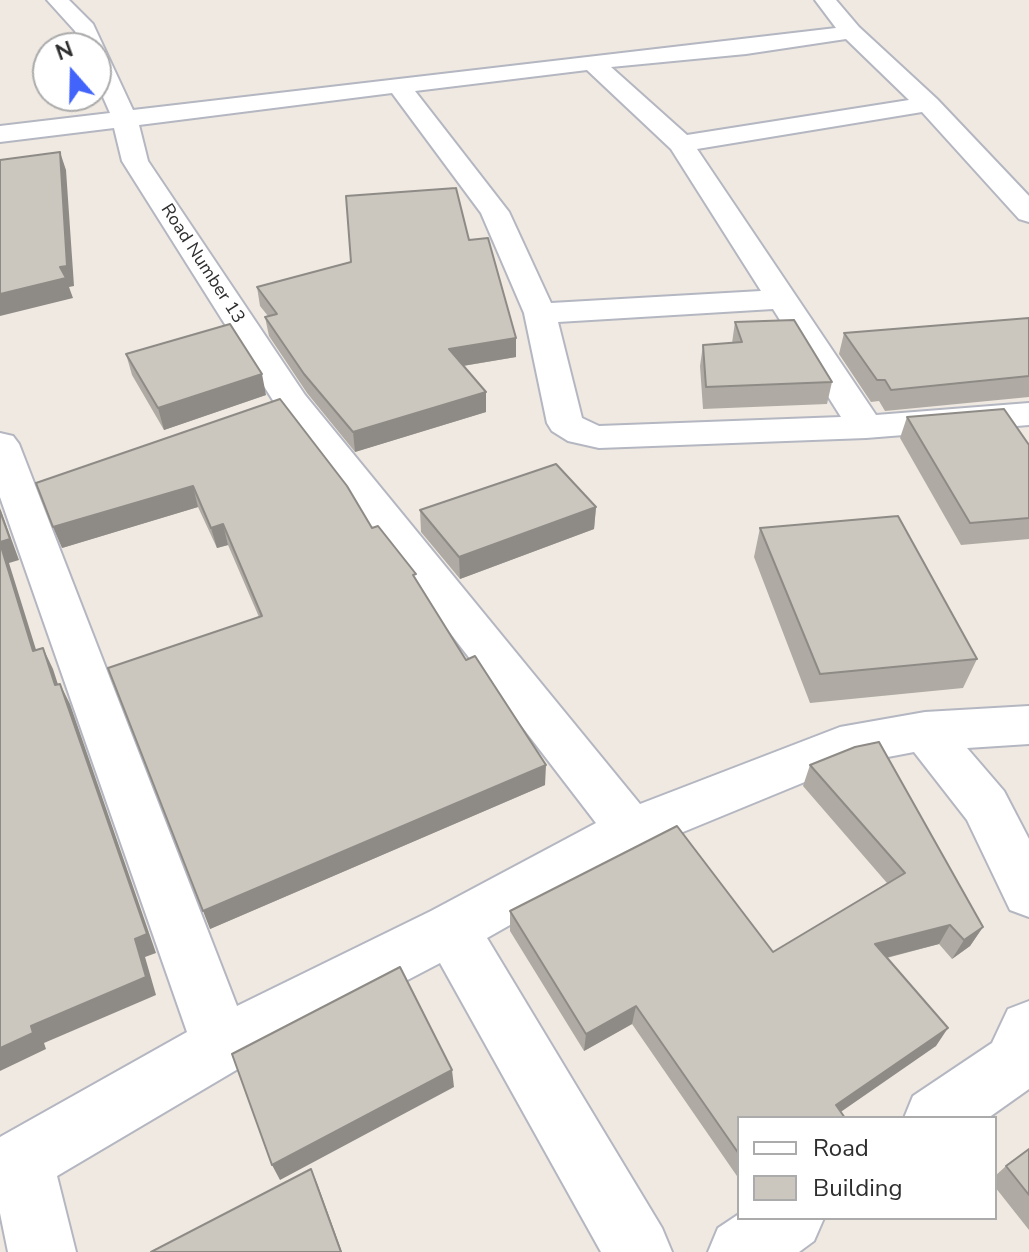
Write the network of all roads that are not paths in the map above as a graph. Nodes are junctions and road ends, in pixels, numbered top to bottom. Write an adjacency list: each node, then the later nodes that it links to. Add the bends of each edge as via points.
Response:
1 (57, 0): 3 (street)
2 (825, 0): 4 (street)
3 (86, 32)
4 (851, 32): 5 (street); 8 (street)
5 (592, 62): 6 (street); 11 (street)
6 (398, 85): 9 (street); 14 (street, via 495,212)
7 (112, 90): 9 (street, Road Number 13)
8 (928, 104): 11 (street); 12 (street)
9 (125, 119): 10 (street); 21 (street, Road Number 13, via 135,161 278,407)
10 (0, 134)
11 (681, 144): 13 (street)
12 (1029, 213)
13 (782, 299): 14 (street); 16 (street)
14 (540, 313): 16 (street, via 560,410 565,423 581,433 599,437)
15 (1029, 414): 16 (street)
16 (866, 427)
17 (0, 444): 18 (street)
18 (23, 495): 25 (street)
19 (1029, 725): 20 (street)
20 (925, 731): 21 (street, via 840,747); 22 (street, via 986,806)
21 (631, 830): 23 (street)
22 (1029, 893)
23 (451, 929): 25 (street); 30 (street)
24 (1029, 1030): 26 (street, via 1013,1064)
25 (222, 1045): 27 (street)
26 (938, 1116)
27 (10, 1167): 29 (street)
28 (788, 1220): 31 (street)
29 (42, 1252)
30 (638, 1252)
31 (742, 1252)

